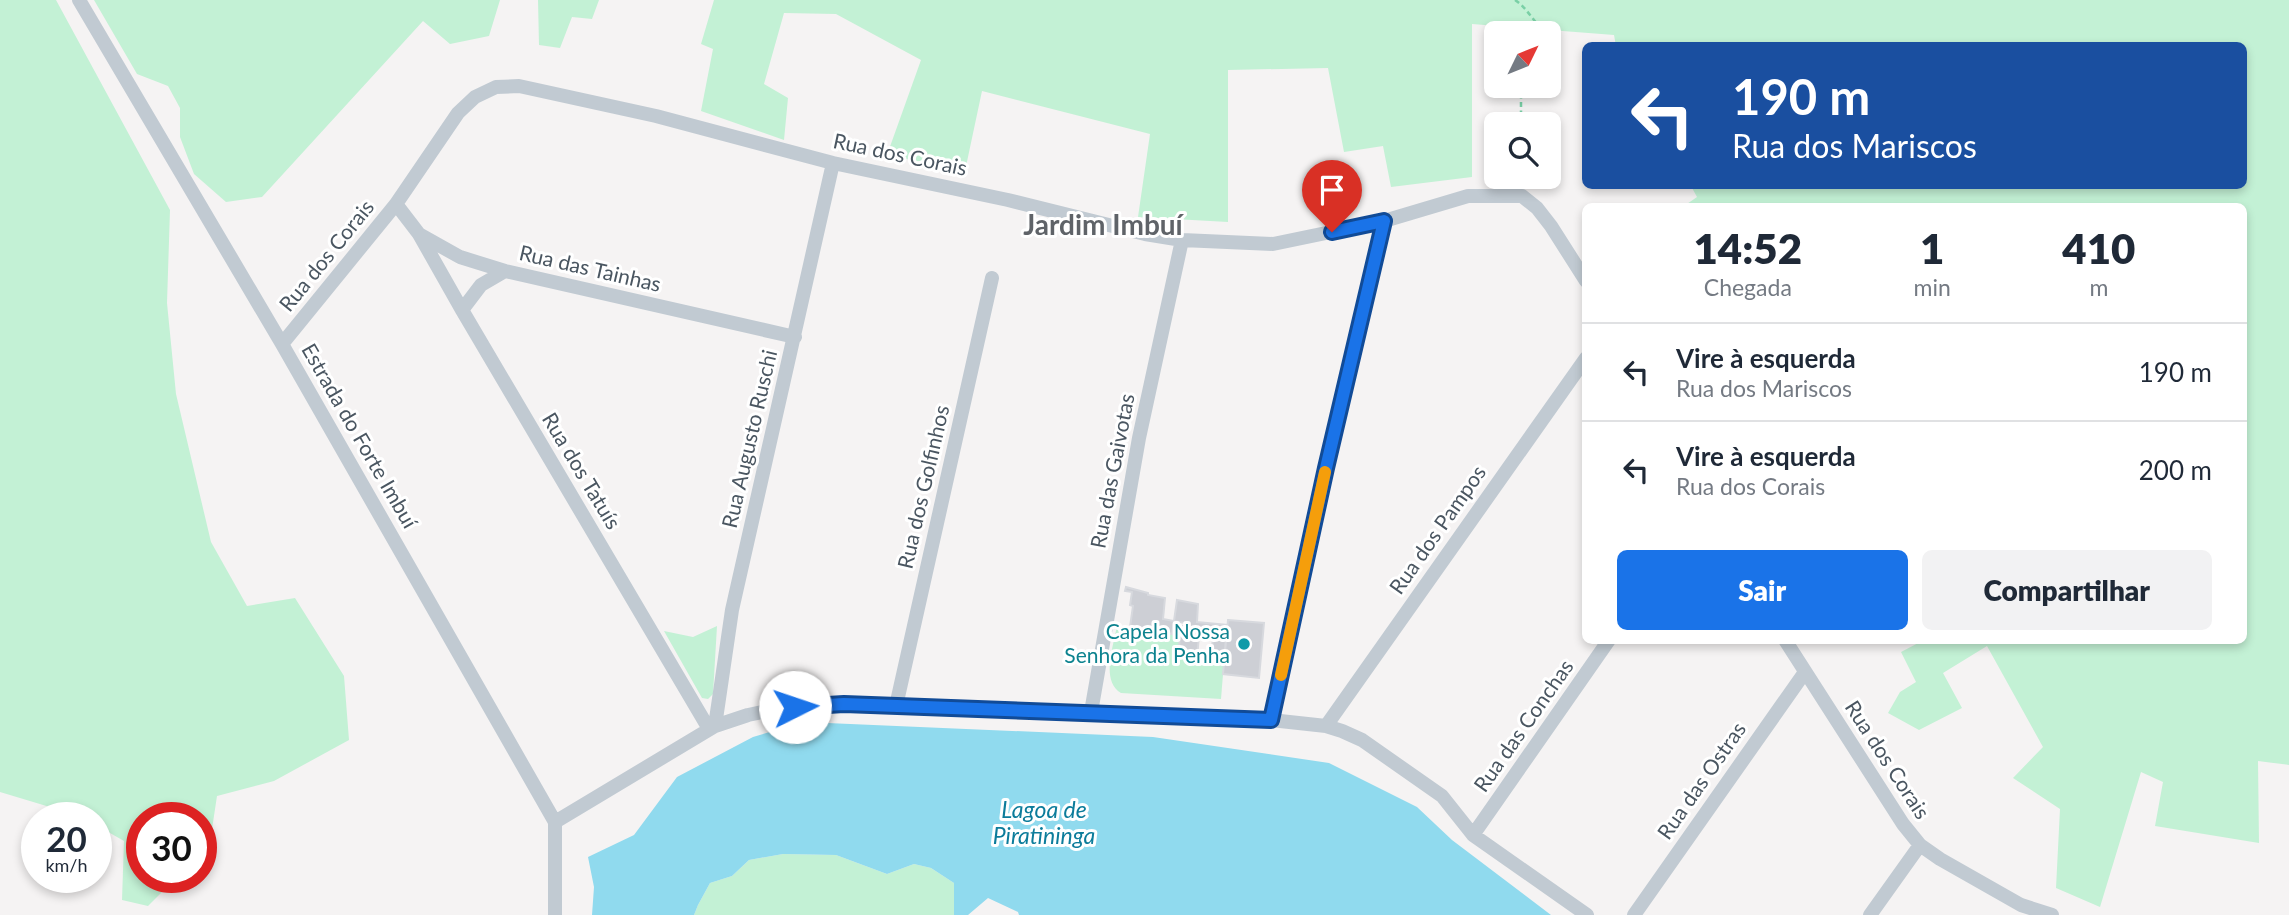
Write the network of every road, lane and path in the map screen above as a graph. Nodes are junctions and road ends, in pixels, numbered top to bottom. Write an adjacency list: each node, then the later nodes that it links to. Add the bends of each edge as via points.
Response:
1 (79, 0): 14 (street, Estrada do Forte Imbuí)
2 (1515, 0): 3 (path)
3 (1535, 21)
4 (833, 163): 5 (street, Rua dos Corais, via 643,113 519,86 496,87 475,97 458,113); 8 (street, Rua dos Corais); 13 (street, Rua Augusto Ruschi)
5 (396, 204): 7 (street, Rua das Tainhas); 14 (street, Rua dos Corais)
6 (1384, 221): 8 (street, Rua dos Corais, via 1273,244); 10 (street, Rua dos Corais, via 1468,196 1522,196 1551,226); 21 (street)
7 (419, 234): 9 (street, Rua das Tainhas, via 460,257); 12 (street, Rua dos Tatuís)
8 (1182, 240): 20 (street, Rua das Gaivotas, via 1139,438)
9 (505, 271): 12 (street, via 481,285); 13 (street, Rua das Tainhas)
10 (1582, 275)
11 (992, 278): 19 (street, Rua dos Golfinhos)
12 (462, 310): 23 (street, Rua dos Tatuís)
13 (795, 337): 23 (street, Rua Augusto Ruschi, via 732,610)
14 (282, 344): 24 (street, Estrada do Forte Imbuí)
15 (1582, 364): 22 (street, Rua dos Pampos)
16 (1606, 644): 25 (street, Rua das Conchas)
17 (1788, 644): 18 (street, Rua dos Corais)
18 (1805, 672): 26 (street, Rua dos Corais); 29 (street, Rua das Ostras)
19 (896, 706): 20 (street); 23 (street, via 781,708)
20 (1091, 712): 21 (street)
21 (1271, 720): 22 (street)
22 (1326, 726): 25 (street, via 1362,740 1442,796)
23 (712, 727): 24 (street)
24 (555, 822): 27 (street)
25 (1473, 835): 28 (street)
26 (1920, 845): 30 (street); 31 (street, Rua dos Corais, via 2021,905)
27 (555, 915)
28 (1587, 915)
29 (1634, 915)
30 (1870, 915)
31 (2052, 915)

